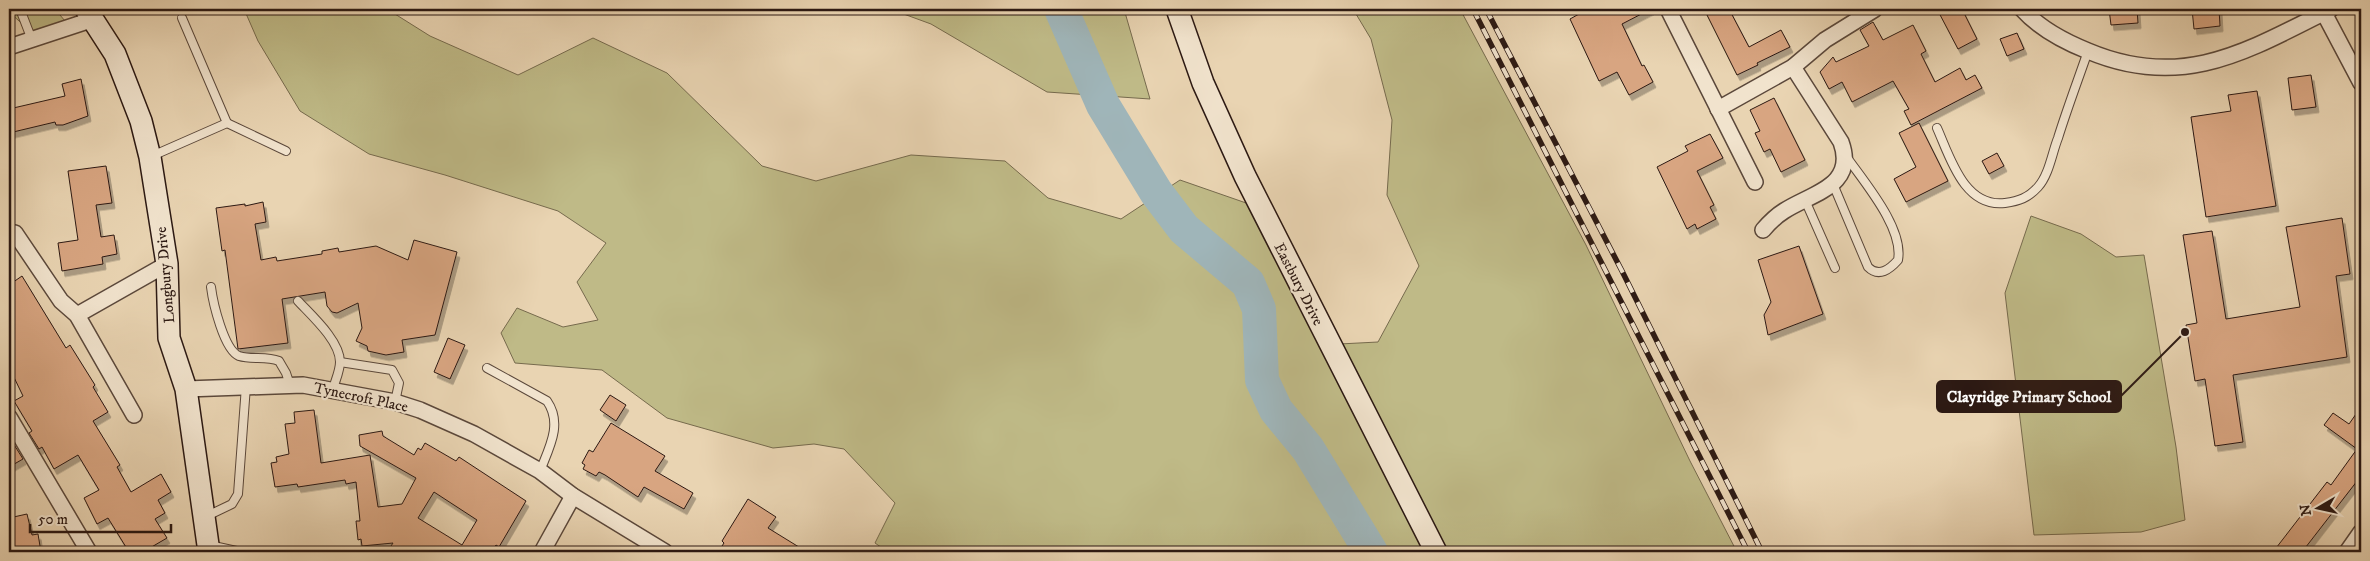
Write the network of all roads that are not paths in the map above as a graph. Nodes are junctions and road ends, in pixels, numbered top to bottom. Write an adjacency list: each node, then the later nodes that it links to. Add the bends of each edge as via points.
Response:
1 (20, 9): 9 (lane)
2 (1177, 9): 48 (street, Eastbury Drive, via 1203,83 1244,176)
3 (1668, 9): 14 (street)
4 (1875, 9): 12 (street, via 1825,40)
5 (2022, 9): 11 (street, via 2059,40)
6 (2327, 11): 11 (street, via 2249,50 2202,65 2152,68 2107,59); 13 (street)
7 (89, 12): 9 (street); 19 (street, Longbury Drive, via 115,54 141,121)
8 (182, 18): 15 (lane)
9 (32, 40): 10 (street)
10 (9, 47)
11 (2088, 51): 16 (lane, via 2050,162 2039,186 2023,201 1997,204 1981,200 1958,176)
12 (1793, 68): 14 (street); 18 (street)
13 (2361, 83)
14 (1718, 109): 20 (street)
15 (227, 123): 17 (lane); 19 (lane)
16 (1937, 128)
17 (286, 151)
18 (1846, 156): 21 (street, via 1842,173); 21 (lane, via 1881,207 1899,242 1898,260 1889,270 1872,272 1868,267)
19 (150, 157): 25 (street, Longbury Drive)
20 (1755, 182)
21 (1833, 184): 22 (street)
22 (1805, 200): 23 (street, via 1783,212); 26 (lane)
23 (1763, 230)
24 (15, 233): 29 (street, via 62,302)
25 (167, 264): 29 (street); 34 (street, Longbury Drive, via 169,338)
26 (1835, 268)
27 (211, 287): 32 (lane, via 214,305 232,351 243,357 279,361)
28 (298, 302): 30 (lane, via 334,344)
29 (77, 315): 37 (street)
30 (340, 362): 35 (lane); 36 (lane, via 392,370 398,383)
31 (487, 368): 39 (lane, via 547,402 553,410 555,431)
32 (290, 385): 33 (street, Tynecroft Place); 35 (street, Tynecroft Place)
33 (246, 386): 34 (street, Tynecroft Place); 41 (lane, via 238,494 232,504)
34 (186, 389): 41 (street, Longbury Drive)
35 (333, 389): 36 (street, Tynecroft Place)
36 (395, 402): 39 (street, Tynecroft Place, via 474,434)
37 (134, 415)
38 (9, 417): 44 (street)
39 (540, 471): 40 (street, Tynecroft Place)
40 (573, 496): 46 (street); 47 (street, Tynecroft Place)
41 (205, 518): 43 (street, Longbury Drive)
42 (2361, 532): 49 (street)
43 (209, 548): 45 (lane)
44 (89, 552)
45 (241, 552)
46 (542, 552)
47 (665, 552)
48 (1436, 552)
49 (2347, 552)

